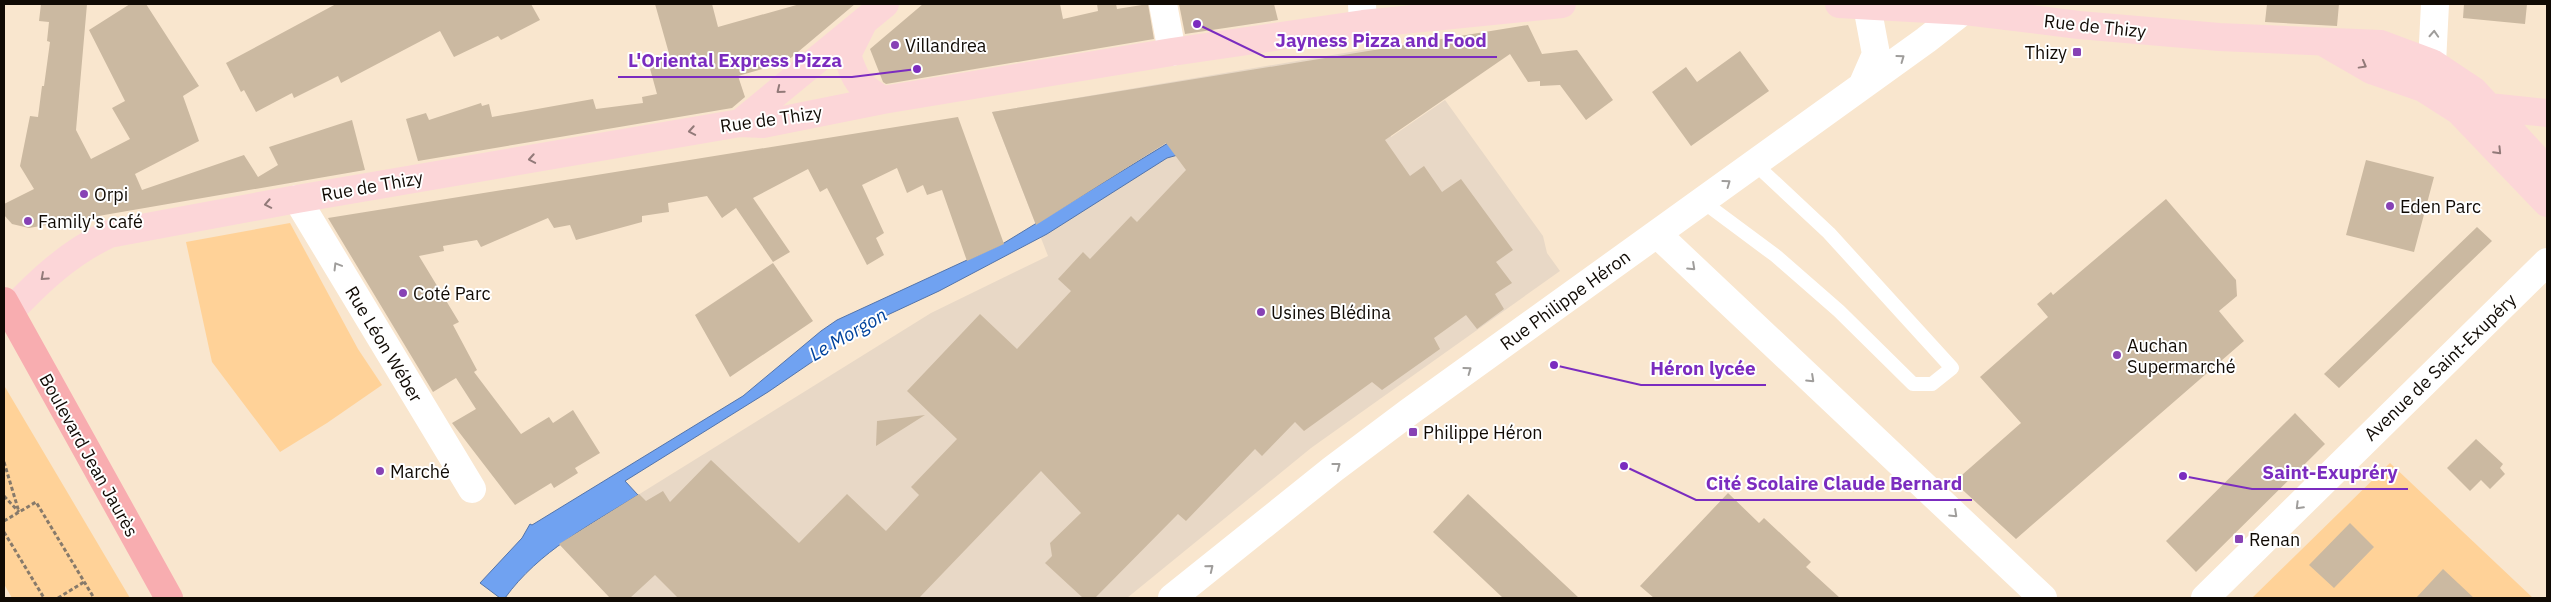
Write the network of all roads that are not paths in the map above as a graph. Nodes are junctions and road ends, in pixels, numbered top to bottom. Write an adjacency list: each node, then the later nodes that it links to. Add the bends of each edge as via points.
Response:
1 (885, 4): 9 (main road)
2 (1162, 4): 11 (street)
3 (1562, 4): 8 (main road, Rue de Thizy)
4 (1839, 4): 6 (main road, Rue de Thizy)
5 (2435, 4): 12 (street, one-way to 5)
6 (1868, 6): 7 (main road, Rue de Thizy); 13 (street, via 1876,54)
7 (1969, 7): 10 (main road, Rue de Thizy, via 2164,33); 13 (street, Rue Philippe Héron, one-way to 7)
8 (1362, 14): 11 (main road, Rue de Thizy)
9 (862, 23): 14 (main road, via 847,55 855,79); 17 (main road, one-way to 17)
10 (2321, 41): 12 (main road, Rue de Thizy, via 2381,44); 20 (main road, Rue de Thizy, one-way to 20, via 2372,70 2423,88 2459,111)
11 (1172, 52): 14 (main road, Rue de Thizy)
12 (2432, 63): 15 (main road, Rue de Thizy, via 2474,91)
13 (1862, 86): 19 (street, Rue Philippe Héron)
14 (883, 100): 17 (main road, Rue de Thizy, via 763,124)
15 (2489, 107): 16 (main road); 20 (main road, Rue de Thizy)
16 (2547, 113)
17 (740, 123): 21 (main road, Rue de Thizy, one-way to 21)
18 (2547, 124): 20 (main road)
19 (1754, 163): 22 (street, Rue Philippe Héron, one-way to 19); 22 (lane, via 1829,233 1952,368 1932,384 1913,384 1839,311 1776,256)
20 (2539, 175)
21 (297, 199): 25 (main road, Rue de Thizy, one-way to 25, via 109,234 58,264); 26 (street, Rue Léon Wéber, one-way to 21)
22 (1702, 201): 23 (street, Rue Philippe Héron)
23 (1657, 234): 28 (street, Rue Philippe Héron, one-way to 23, via 1333,469); 29 (street, one-way to 29)
24 (2547, 262): 30 (street, Avenue de Saint-Exupéry, one-way to 30)
25 (6, 310): 27 (main road, Boulevard Jean Jaurès)
26 (472, 489)
27 (169, 598)
28 (1172, 598)
29 (2043, 598)
30 (2205, 598)

